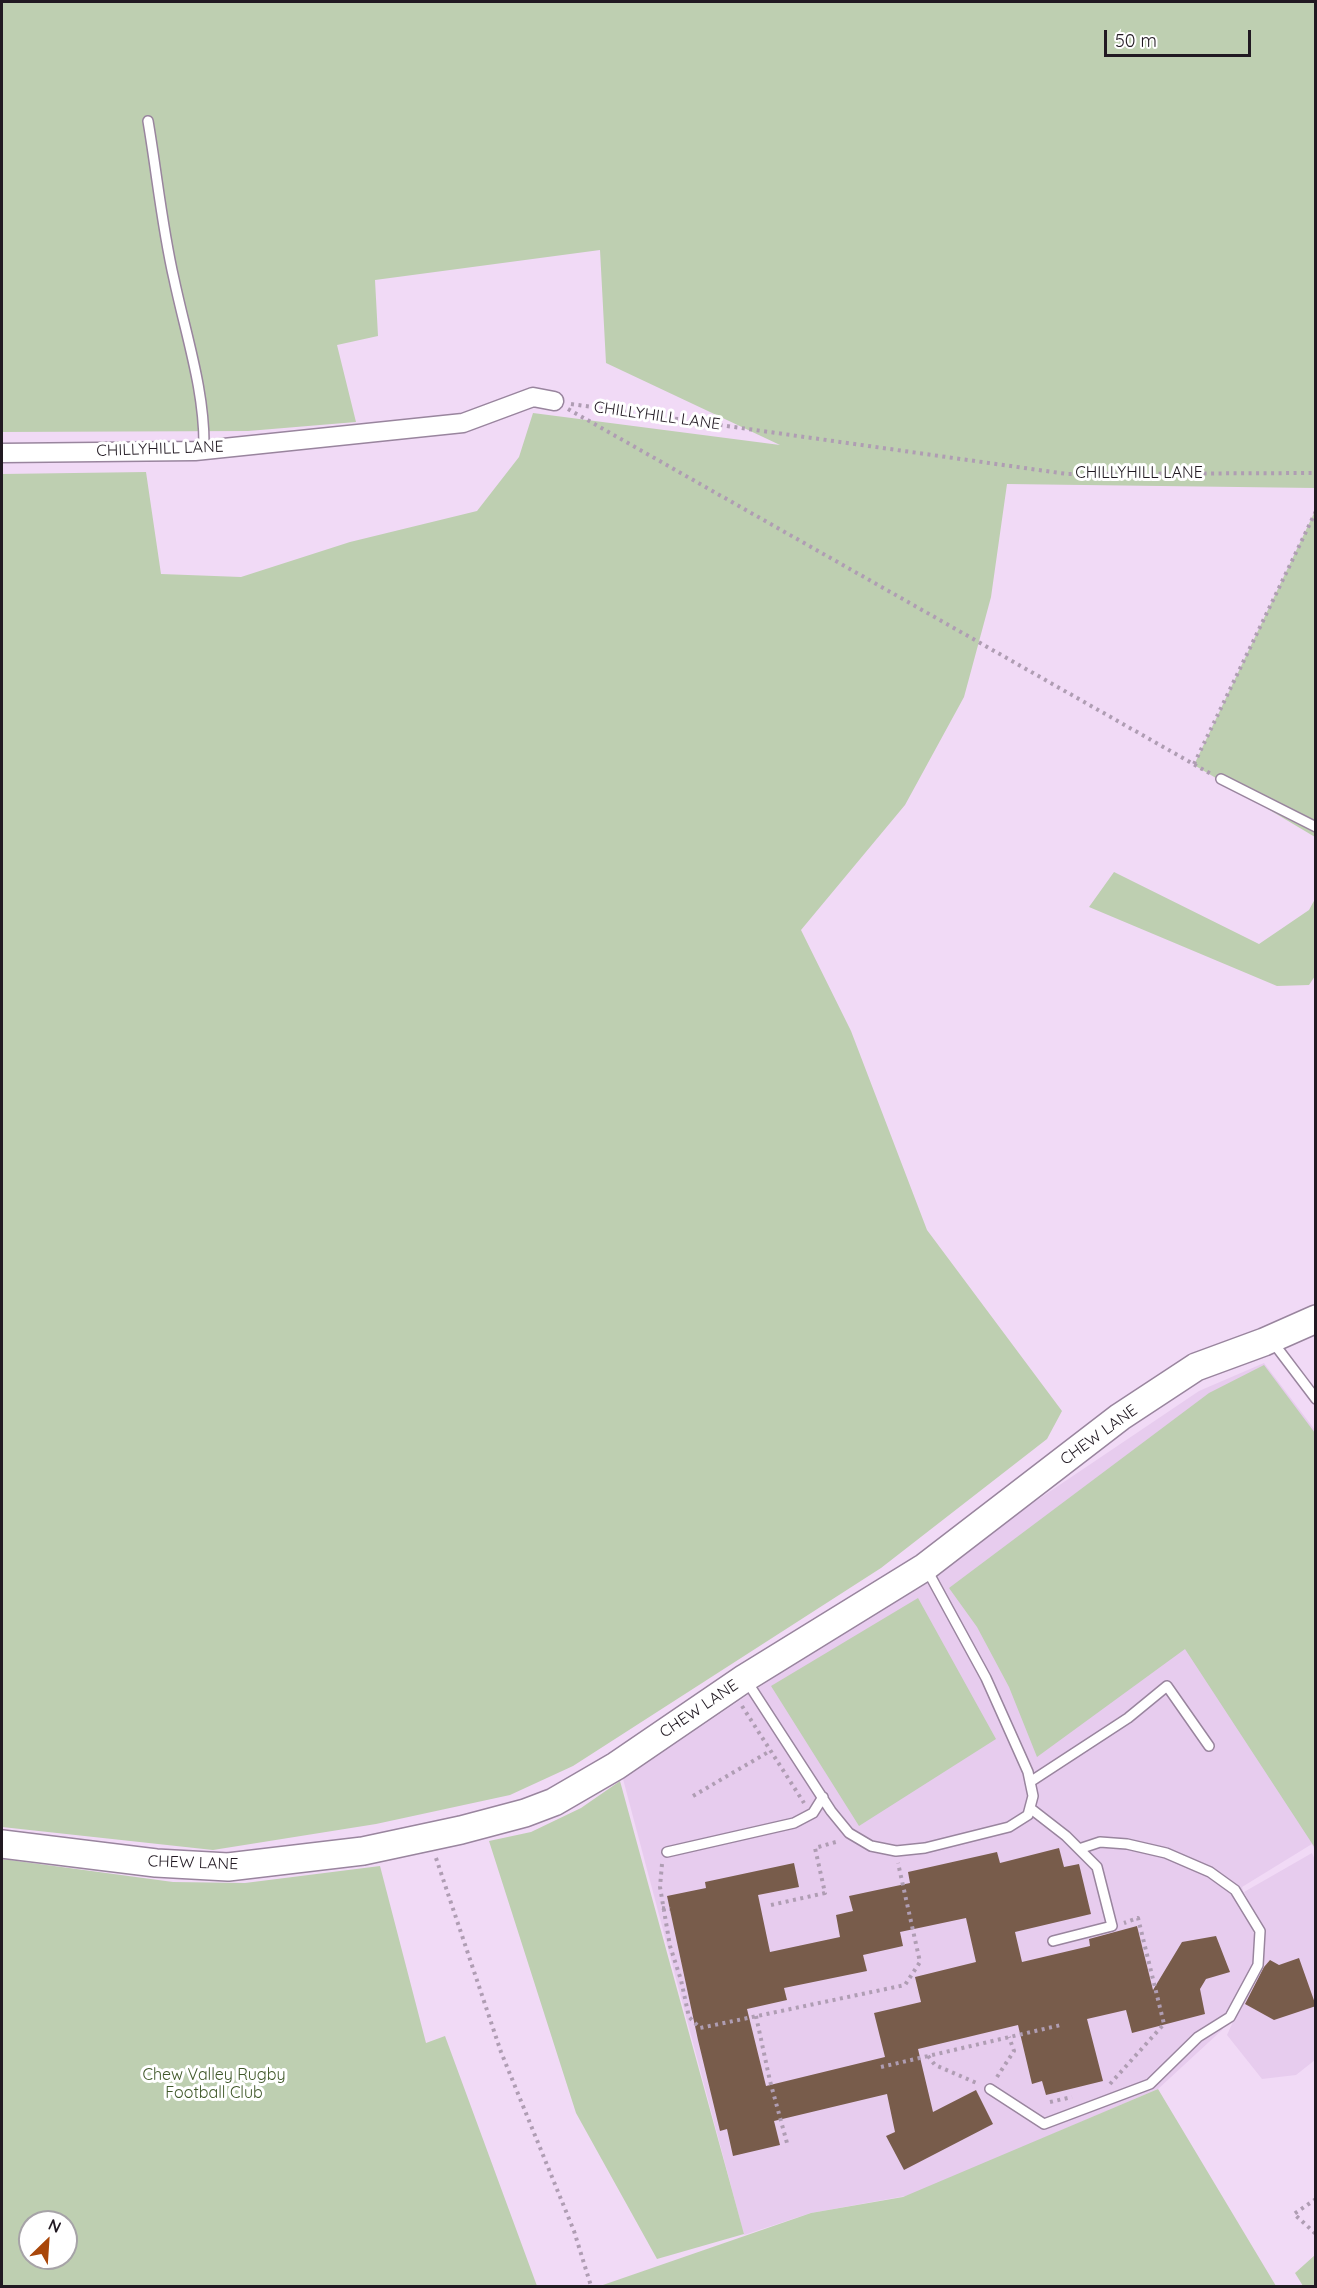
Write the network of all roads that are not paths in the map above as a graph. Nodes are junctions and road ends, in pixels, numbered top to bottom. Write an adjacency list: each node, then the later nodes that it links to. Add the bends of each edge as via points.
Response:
1 (148, 121): 3 (lane, via 162,221 204,420)
2 (554, 401): 3 (street, CHILLYHILL LANE, via 533,397 463,423)
3 (204, 450): 4 (street, CHILLYHILL LANE)
4 (2, 453)
5 (1221, 779): 6 (lane)
6 (1316, 827)
7 (1316, 1318): 8 (main road, CHEW LANE)
8 (1271, 1339): 9 (lane); 10 (main road, CHEW LANE, via 1196,1367 1120,1417)
9 (1316, 1399)
10 (925, 1568): 11 (main road, CHEW LANE); 13 (lane, via 986,1678)
11 (737, 1683): 14 (lane); 16 (main road, CHEW LANE, via 616,1766 554,1802 430,1837 363,1851 228,1867 156,1863)
12 (1209, 1746): 13 (lane, via 1167,1686 1128,1718)
13 (1030, 1782): 15 (lane)
14 (823, 1797): 15 (lane, via 849,1833 872,1846 896,1851 925,1848 1009,1827 1028,1815); 18 (lane, via 811,1814 794,1823)
15 (1030, 1808): 17 (lane)
16 (2, 1844)
17 (1079, 1849): 19 (lane, via 1097,1867 1112,1926); 20 (lane, via 1100,1842 1128,1844 1166,1853 1210,1872 1235,1890 1260,1931 1258,1965 1230,2018 1198,2037 1150,2084 1044,2124)
18 (667, 1852)
19 (1053, 1941)
20 (990, 2089)

